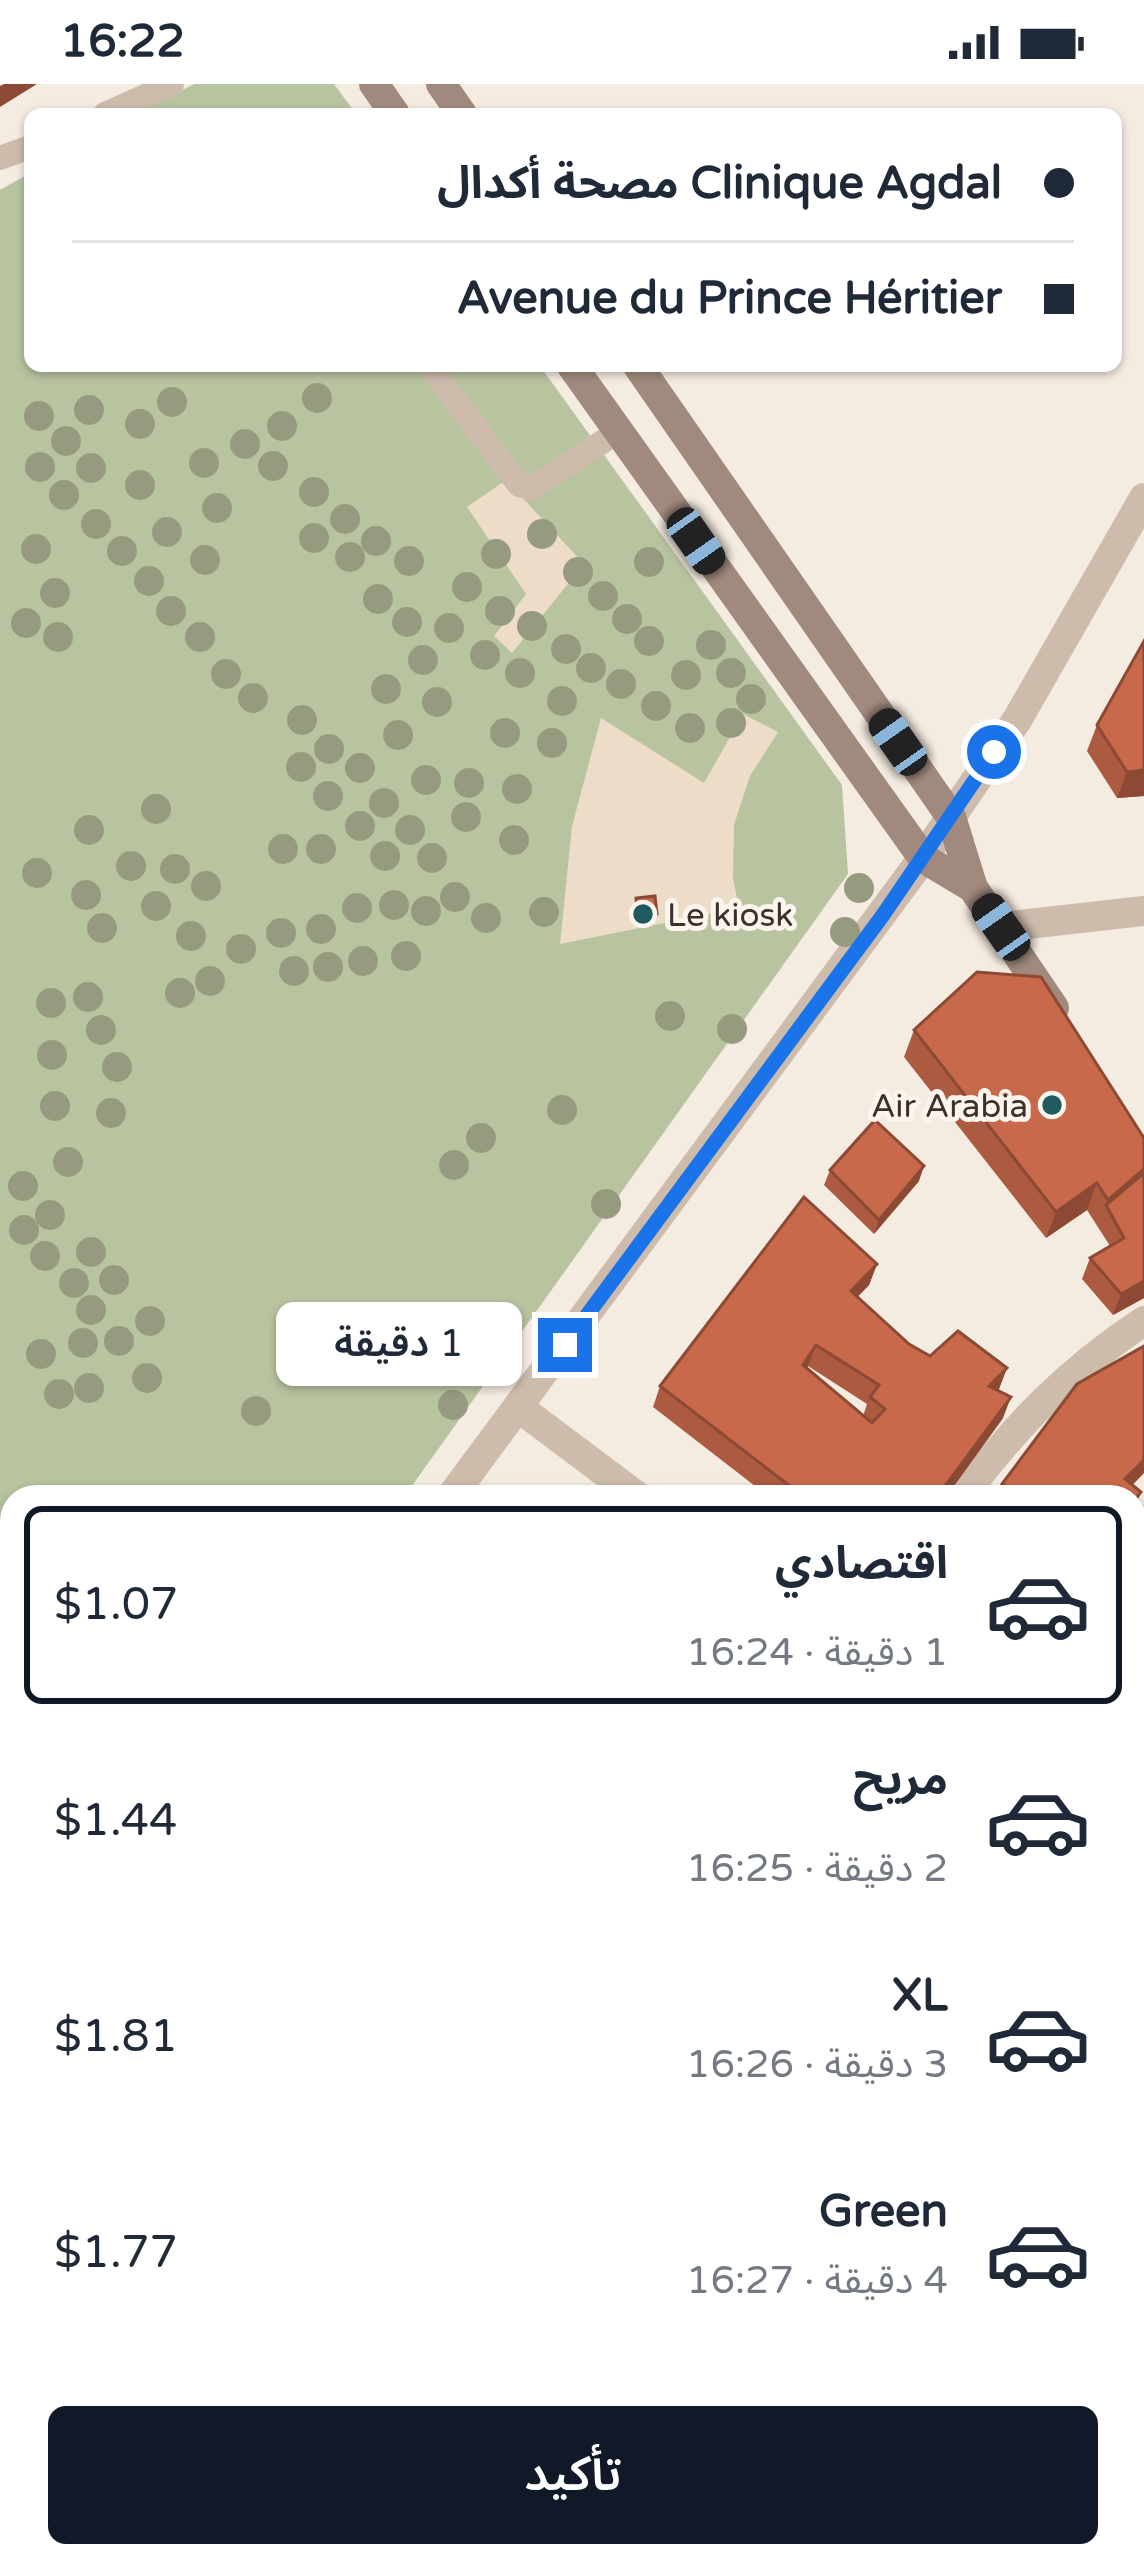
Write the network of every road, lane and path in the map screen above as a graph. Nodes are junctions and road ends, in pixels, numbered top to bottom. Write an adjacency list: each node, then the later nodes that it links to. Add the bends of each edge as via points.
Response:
1 (172, 84): 2 (lane)
2 (118, 108)
3 (433, 372): 6 (lane, via 518,485 532,488)
4 (576, 372): 6 (street)
5 (642, 372): 8 (street)
6 (619, 431): 9 (street)
7 (1144, 498): 8 (street, via 1017,720)
8 (951, 817): 9 (street); 10 (street)
9 (923, 858): 10 (street); 15 (street)
10 (973, 888): 12 (street)
11 (1144, 911): 12 (street)
12 (1001, 927): 13 (street)
13 (1066, 1025)
14 (1144, 1322): 18 (street, via 1067,1376)
15 (518, 1407): 16 (street); 17 (street)
16 (460, 1485)
17 (622, 1485)
18 (972, 1485)

